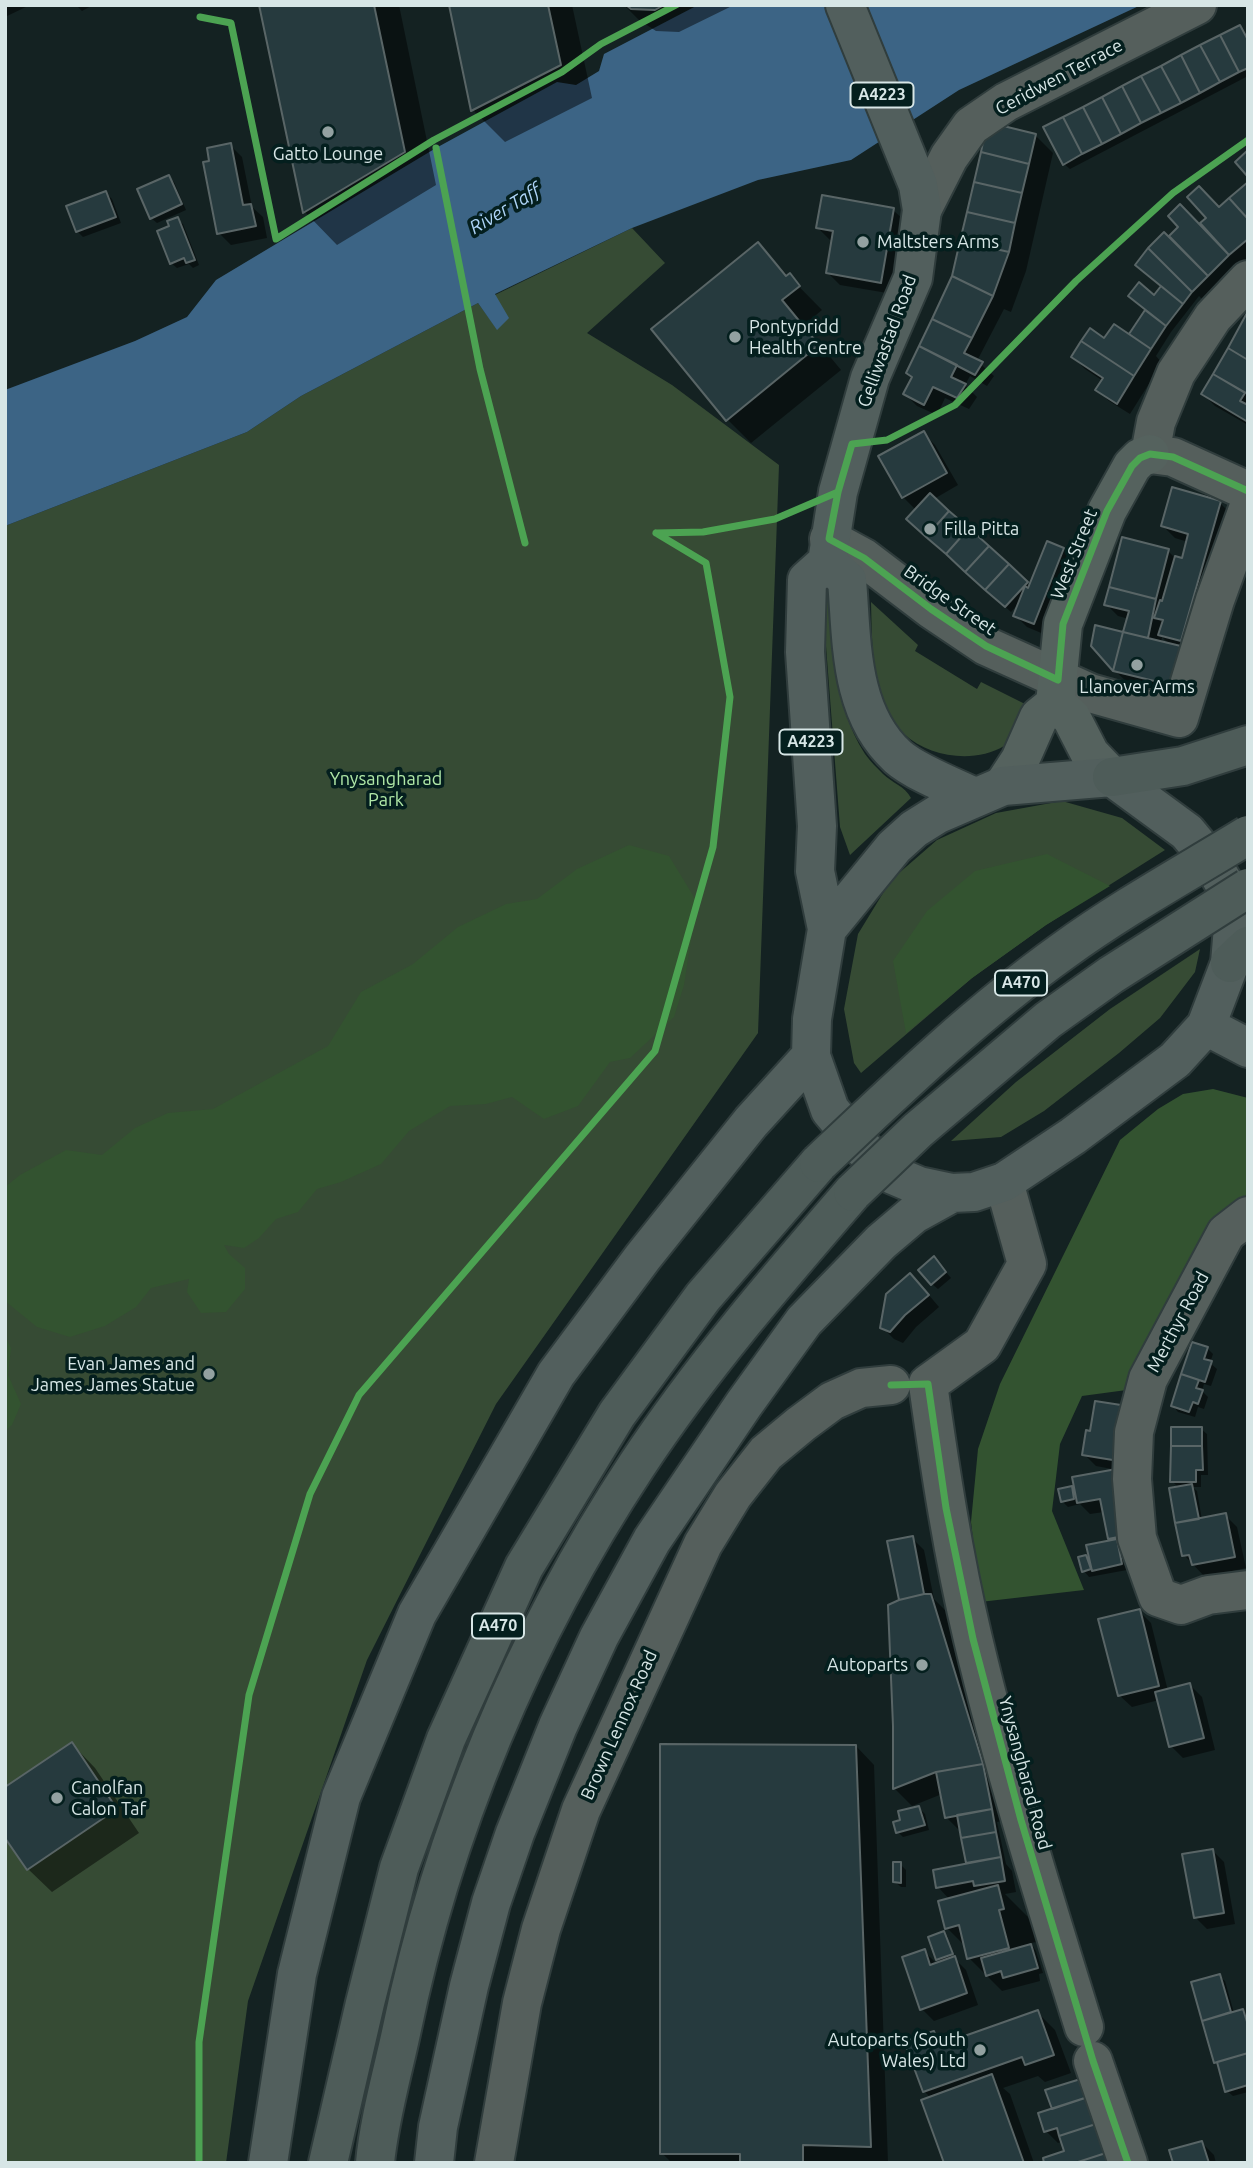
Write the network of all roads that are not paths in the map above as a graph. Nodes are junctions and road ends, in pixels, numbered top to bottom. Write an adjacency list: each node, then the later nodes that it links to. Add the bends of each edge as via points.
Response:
1 (845, 5): 3 (main road, Gelliwastad Road / A4223)
2 (1197, 5): 3 (street, Ceridwen Terrace, via 1006,102 971,127)
3 (920, 197): 8 (main road, Gelliwastad Road / A4223, via 913,278 870,378 838,492)
4 (1248, 280): 5 (street, via 1213,317 1176,373 1156,422)
5 (1150, 454): 6 (street, via 1173,457); 9 (street, West Street, via 1132,466 1102,524 1062,624)
6 (1248, 491)
7 (1248, 509): 9 (street, Bridge Street, via 1179,718 1090,693)
8 (828, 551): 9 (street, Bridge Street, via 864,558); 12 (main road, via 847,580 857,682 877,736 900,759); 15 (main road, A4223, via 807,580 804,652 817,827 815,872)
9 (1056, 692): 11 (street, via 1090,754); 12 (street, via 1020,760)
10 (1248, 745): 11 (highway, via 1183,766)
11 (1112, 777): 12 (main road); 16 (main road, via 1187,832 1212,861 1229,892)
12 (989, 792): 15 (main road, via 914,829)
13 (1248, 835): 26 (highway, A470, bridge, via 1064,950 991,1005 922,1066 819,1163 703,1297 617,1414 524,1567 446,1739 398,1868)
14 (1248, 888): 27 (highway, A470, bridge, via 1048,1020 918,1130 853,1192 764,1295 637,1465 579,1559 524,1667 464,1810 414,1966)
15 (827, 929): 19 (main road, via 812,1019)
16 (1239, 954): 17 (main road)
17 (1206, 1026): 18 (main road); 20 (main road, via 1175,1060)
18 (1248, 1048)
19 (811, 1056): 21 (main road, via 830,1110 861,1147 893,1175); 25 (main road, via 643,1256 556,1374 417,1614 341,1797 298,1974)
20 (1004, 1182): 21 (main road, via 974,1192); 23 (street, via 1027,1265 982,1345)
21 (952, 1193): 28 (main road, via 914,1214 881,1242 804,1321 652,1540 599,1637 558,1726 491,1903 438,2127)
22 (1248, 1216): 24 (street, Merthyr Road, via 1226,1233 1148,1379 1134,1432 1132,1479 1137,1538 1158,1597 1181,1605 1208,1595)
23 (909, 1384): 29 (street, Brown Lennox Road, via 861,1388 832,1401 800,1424 766,1453 703,1544 580,1810 522,2003); 30 (street, Ynysangharad Road, via 946,1508 973,1639 1021,1821)
24 (1248, 1590)
25 (268, 2163)
26 (328, 2163)
27 (375, 2163)
28 (434, 2163)
29 (494, 2163)
30 (1128, 2163)

